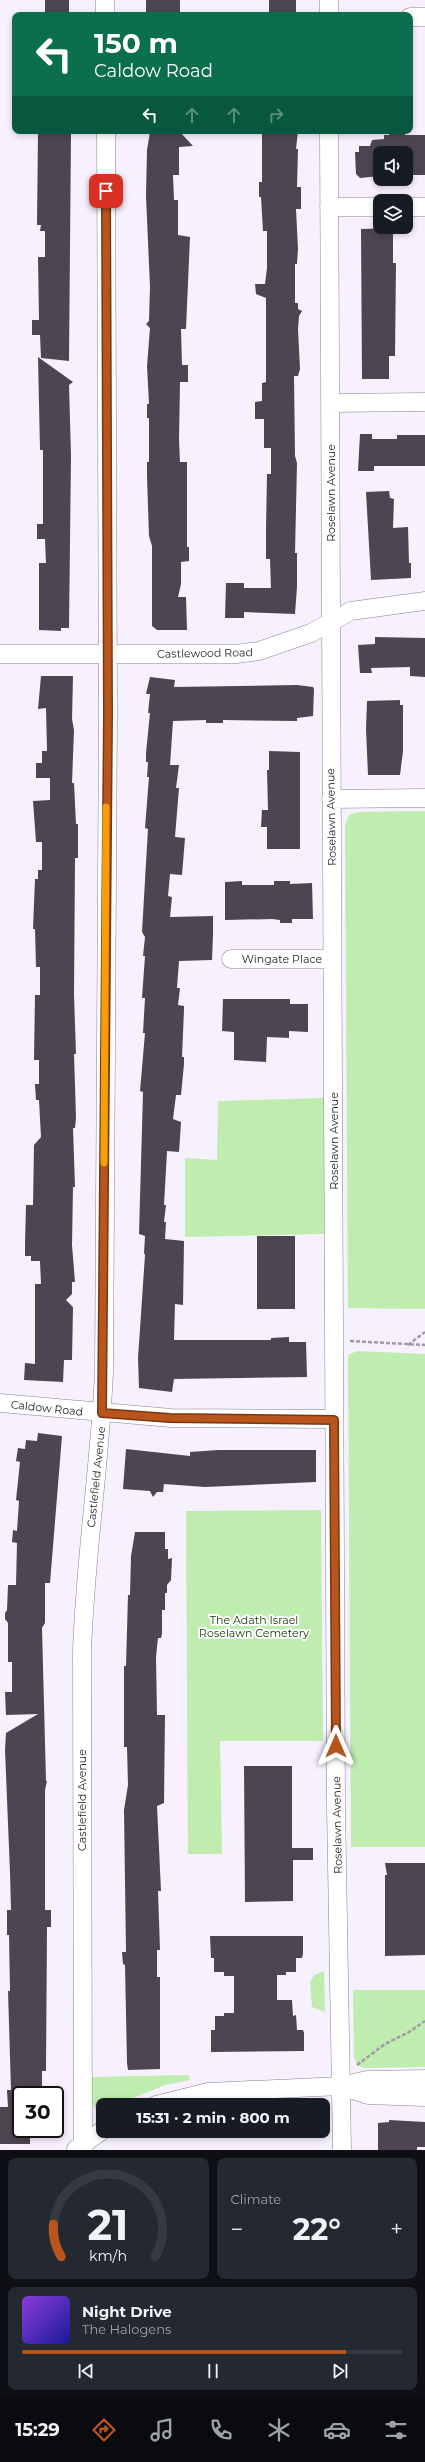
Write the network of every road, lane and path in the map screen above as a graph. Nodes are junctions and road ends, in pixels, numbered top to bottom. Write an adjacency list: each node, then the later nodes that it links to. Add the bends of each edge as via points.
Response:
1 (105, 0): 3 (street)
2 (329, 0): 4 (street)
3 (105, 12)
4 (329, 12)
5 (413, 17): 6 (street)
6 (425, 17)
7 (106, 134): 18 (street, Castlefield Avenue)
8 (329, 134): 9 (street, Roselawn Avenue)
9 (329, 207): 10 (street); 14 (street, Roselawn Avenue)
10 (373, 207)
11 (413, 207): 12 (street)
12 (425, 207)
13 (425, 402): 14 (street)
14 (330, 403): 16 (street, Roselawn Avenue)
15 (425, 601): 16 (street, Castlewood Road, via 351,611)
16 (331, 623): 18 (street, Castlewood Road, via 259,651 236,654); 20 (street, Roselawn Avenue)
17 (0, 654): 18 (street, Castlewood Road)
18 (107, 654): 28 (street, Castlefield Avenue)
19 (425, 798): 20 (street)
20 (331, 799): 22 (street, Roselawn Avenue)
21 (231, 959): 22 (street, Wingate Place)
22 (332, 959): 29 (street, Roselawn Avenue)
23 (425, 1332): 25 (path)
24 (346, 1341): 25 (path)
25 (408, 1345): 26 (path)
26 (425, 1345)
27 (0, 1403): 28 (street, Caldow Road)
28 (102, 1413): 29 (street, Caldow Road, via 170,1418); 37 (street, Castlefield Avenue, via 83,1603)
29 (334, 1420): 33 (street, Roselawn Avenue, via 336,1807)
30 (425, 2021): 31 (path, via 385,2044)
31 (355, 2066)
32 (425, 2079): 33 (street, via 367,2080)
33 (341, 2086): 34 (street, via 368,2095); 35 (street, via 208,2092); 38 (street, Roselawn Avenue)
34 (425, 2097)
35 (184, 2098)
36 (96, 2135): 37 (street)
37 (80, 2148)
38 (342, 2150)

